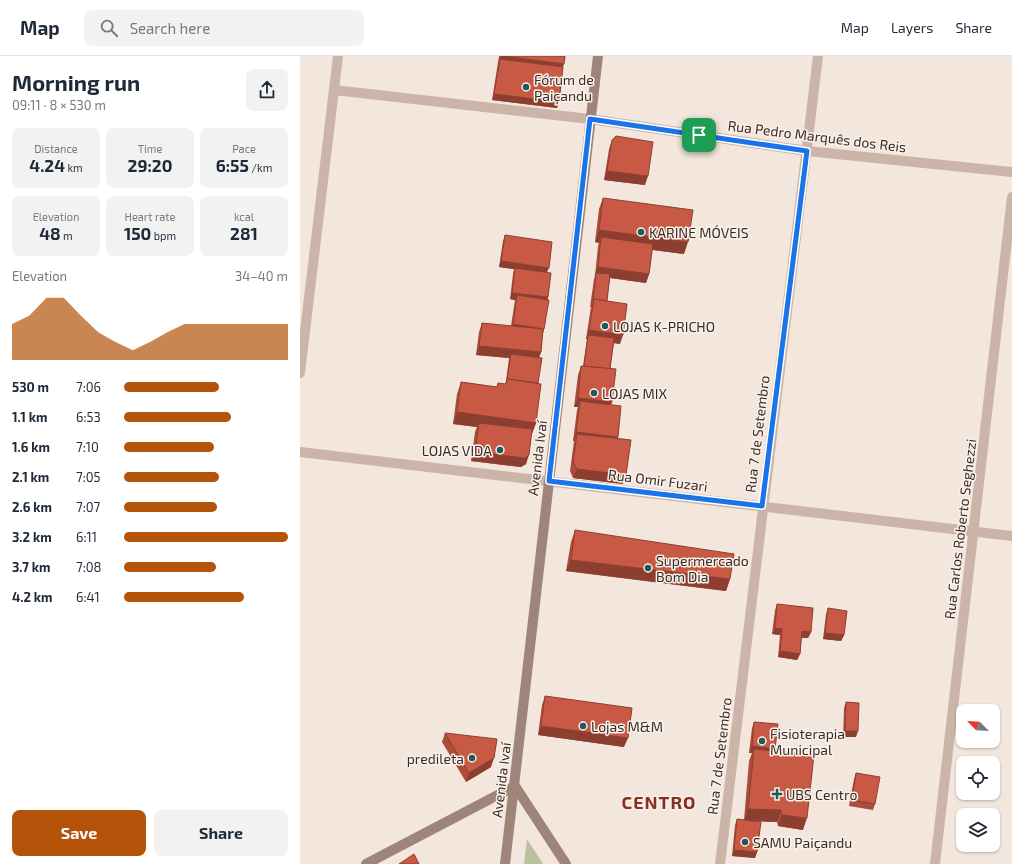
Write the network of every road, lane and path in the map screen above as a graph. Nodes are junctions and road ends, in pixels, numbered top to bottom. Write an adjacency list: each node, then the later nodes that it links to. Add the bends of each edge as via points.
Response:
1 (338, 56): 4 (street)
2 (598, 56): 5 (street, Avenida Ivaí)
3 (818, 56): 6 (street, Rua 7 de Setembro)
4 (334, 90): 5 (street, Rua Pedro Marquês dos Reis); 9 (street)
5 (590, 119): 6 (street, Rua Pedro Marquês dos Reis); 11 (street, Avenida Ivaí)
6 (807, 151): 7 (street, Rua Pedro Marquês dos Reis); 12 (street, Rua 7 de Setembro)
7 (1012, 172)
8 (1012, 197): 13 (street, Rua Carlos Roberto Seghezzi)
9 (300, 373)
10 (300, 452): 11 (street, Rua Omir Fuzari)
11 (549, 481): 12 (street, Rua Omir Fuzari); 15 (street, Avenida Ivaí)
12 (762, 506): 13 (street, Rua Omir Fuzari); 19 (street, Rua 7 de Setembro)
13 (973, 531): 14 (street, Rua Omir Fuzari); 20 (street, Rua Carlos Roberto Seghezzi)
14 (1012, 536)
15 (515, 786): 16 (street); 17 (street, Avenida Ivaí); 18 (street)
16 (366, 864)
17 (505, 864)
18 (566, 864)
19 (720, 864)
20 (935, 864)

